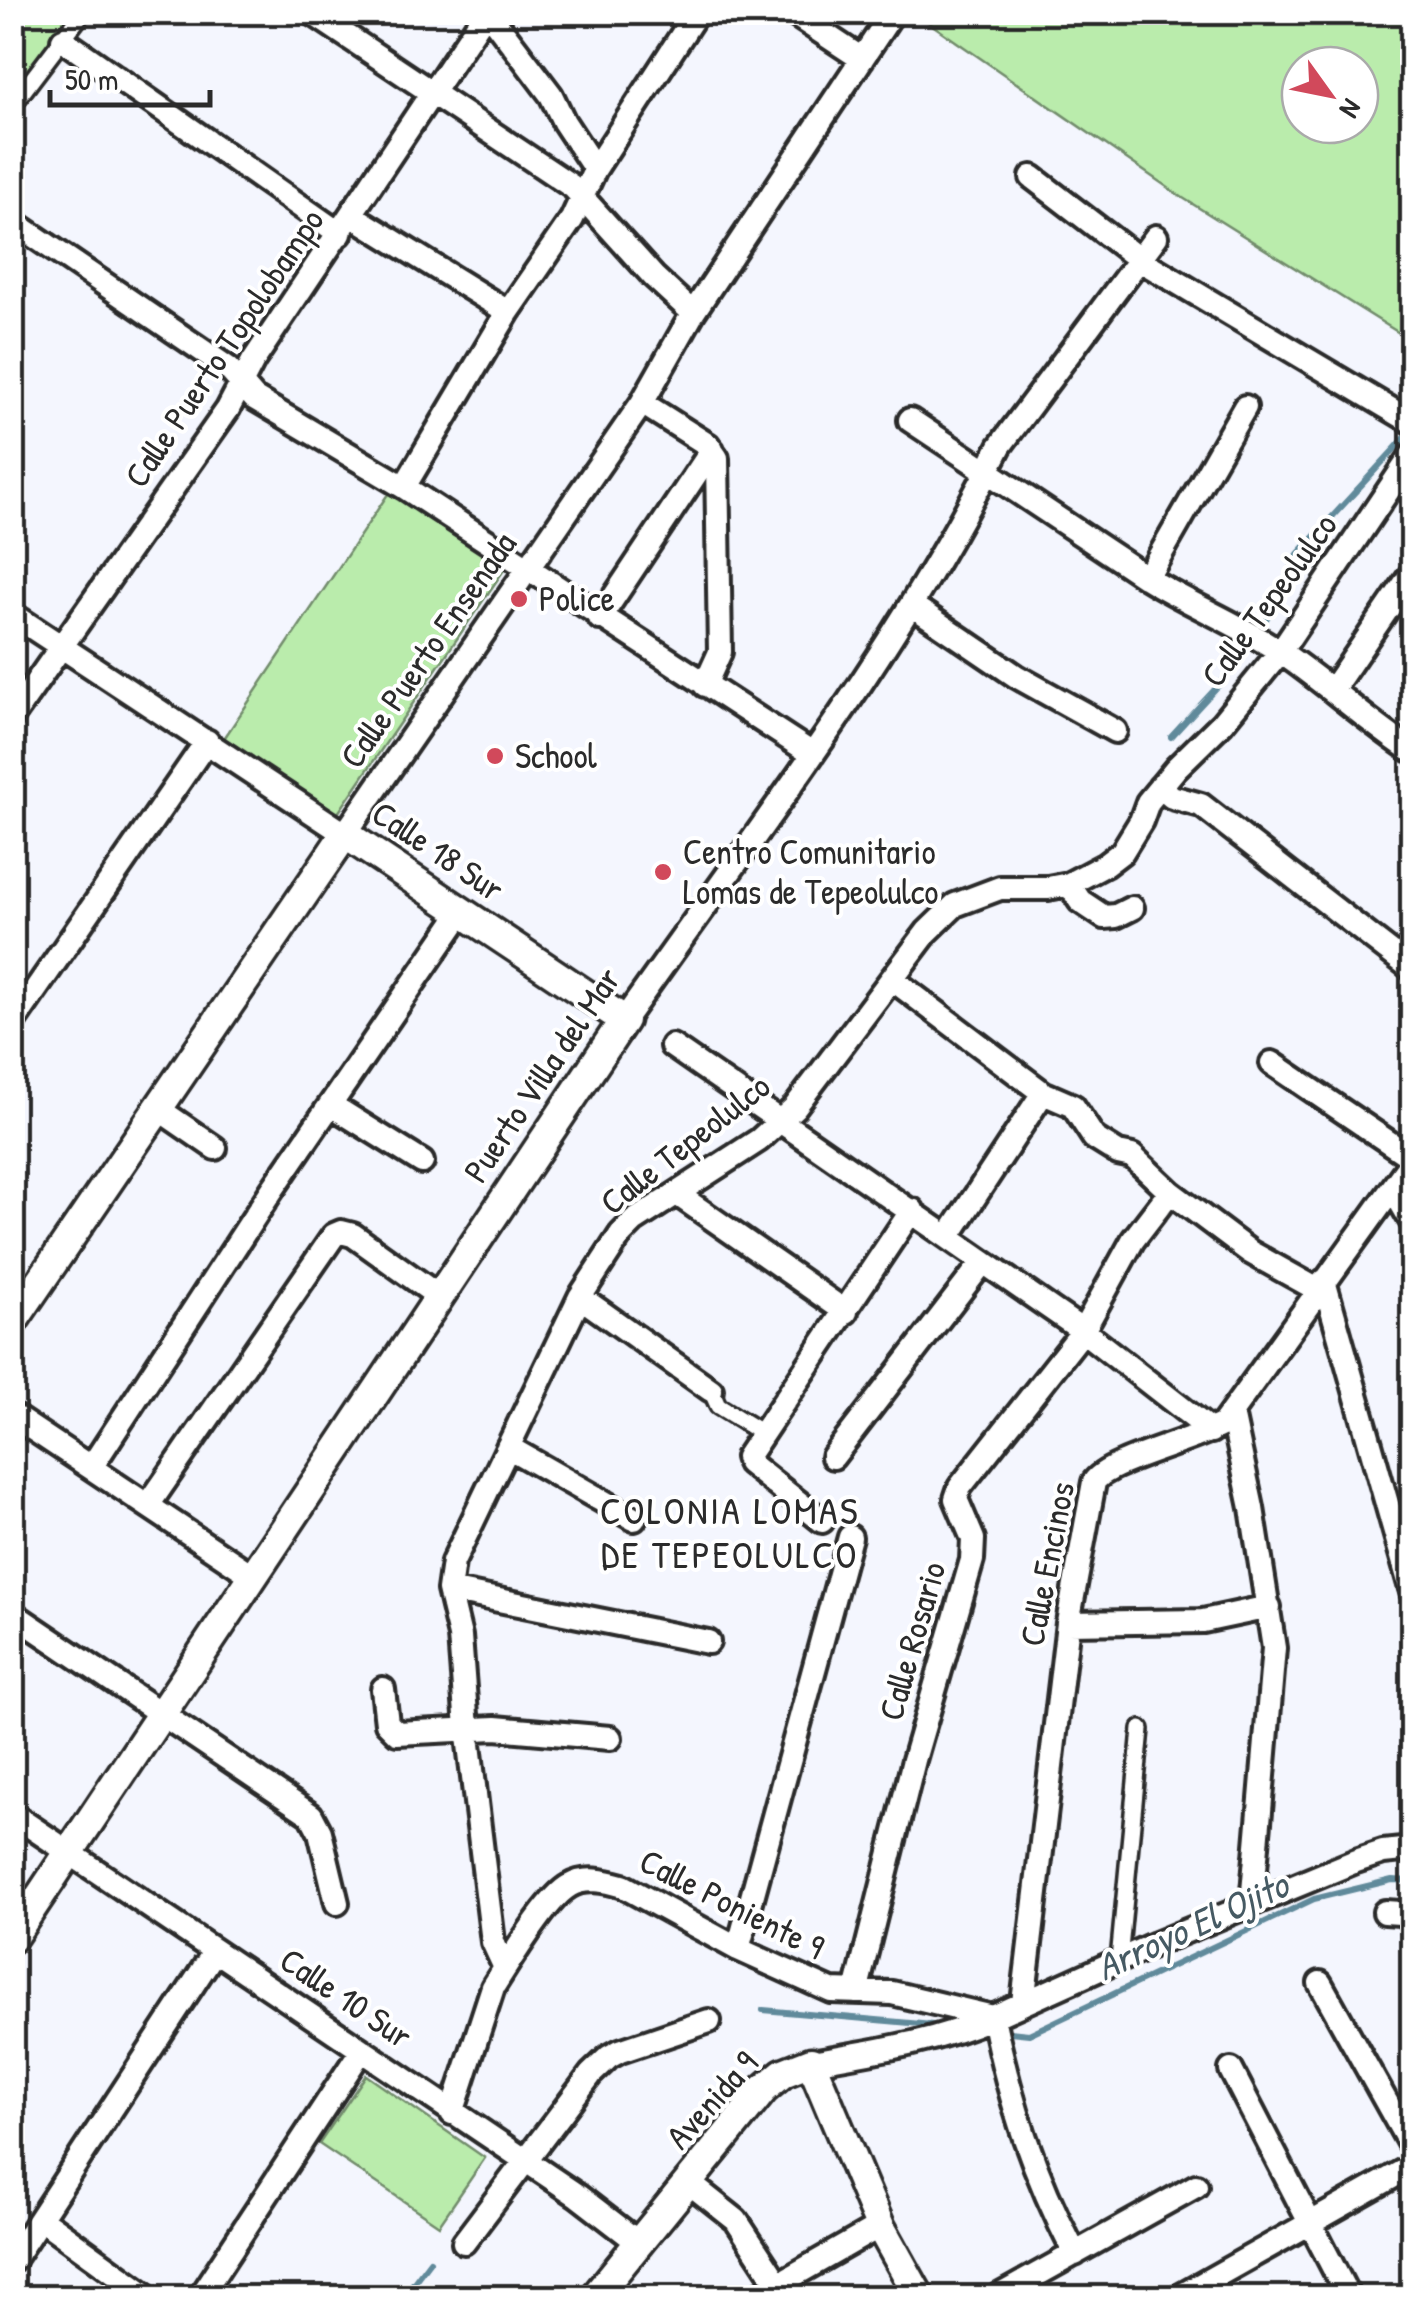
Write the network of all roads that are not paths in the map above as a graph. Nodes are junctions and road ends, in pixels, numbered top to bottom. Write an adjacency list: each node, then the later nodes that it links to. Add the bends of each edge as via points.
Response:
1 (83, 12): 7 (street)
2 (311, 12): 9 (street)
3 (487, 12): 9 (street, Calle Puerto Topolobampo); 11 (street, via 551,95)
4 (698, 12): 11 (street)
5 (791, 12): 8 (street)
6 (893, 12): 8 (street, Calle Puerto Ensenada)
7 (63, 40): 10 (street); 15 (street)
8 (862, 60): 19 (street, Calle Puerto Ensenada)
9 (434, 96): 13 (street); 15 (street, Calle Puerto Topolobampo)
10 (12, 106)
11 (594, 170): 13 (street)
12 (1032, 176): 17 (street)
13 (583, 196): 18 (street); 19 (street)
14 (12, 221): 20 (street)
15 (347, 225): 18 (street); 20 (street, Calle Puerto Topolobampo)
16 (1156, 237): 17 (street, Puerto Villa del Mar)
17 (1140, 260): 24 (street); 27 (street, Puerto Villa del Mar)
18 (508, 312): 28 (street)
19 (694, 313): 21 (street, Calle Puerto Ensenada)
20 (242, 384): 28 (street, via 254,398); 35 (street, Calle Puerto Topolobampo)
21 (642, 403): 25 (street); 29 (street, Calle Puerto Ensenada)
22 (1245, 407): 31 (street)
23 (910, 420): 27 (street)
24 (1412, 422)
25 (712, 450): 34 (street); 37 (street, via 718,472 720,652)
26 (1412, 455): 36 (street, Calle Tepeolulco)
27 (986, 474): 31 (street); 32 (street, Puerto Villa del Mar)
28 (404, 488): 29 (street)
29 (530, 570): 34 (street); 45 (street, Calle Puerto Ensenada)
30 (1412, 573): 38 (street)
31 (1147, 578): 36 (street)
32 (912, 606): 40 (street, via 1016,676); 43 (street, Puerto Villa del Mar)
33 (12, 614): 35 (street, Calle 18 Sur)
34 (600, 618): 37 (street)
35 (61, 646): 39 (street, Calle Puerto Topolobampo); 41 (street, Calle 18 Sur)
36 (1280, 652): 38 (street); 44 (street, Calle Tepeolulco)
37 (706, 686): 43 (street)
38 (1332, 690): 42 (street)
39 (12, 718)
40 (1116, 731)
41 (208, 742): 45 (street, Calle 18 Sur); 52 (street)
42 (1412, 751)
43 (811, 754): 51 (street, Puerto Villa del Mar)
44 (1160, 787): 46 (street, Calle Tepeolulco, via 1122,852); 49 (street, via 1201,805)
45 (346, 834): 48 (street, Calle 18 Sur); 57 (street, Calle Puerto Ensenada)
46 (1069, 884): 47 (street, via 1104,917); 50 (street, Calle Tepeolulco, via 1000,888 955,905)
47 (1132, 908)
48 (462, 912): 51 (street, Calle 18 Sur); 56 (street)
49 (1412, 969)
50 (892, 979): 55 (street); 58 (street, Calle Tepeolulco)
51 (624, 1020): 70 (street, Puerto Villa del Mar)
52 (12, 1024)
53 (672, 1046): 58 (street)
54 (1272, 1063): 60 (street)
55 (1044, 1093): 63 (street, via 1074,1106 1094,1138 1132,1156); 67 (street)
56 (332, 1106): 61 (street); 82 (street)
57 (157, 1108): 59 (street); 73 (street, Calle Puerto Ensenada)
58 (782, 1119): 64 (street, Calle Tepeolulco); 65 (street)
59 (215, 1148)
60 (1412, 1159): 62 (street, Calle Encinos)
61 (422, 1162)
62 (1392, 1189): 66 (street); 69 (street, Calle Encinos)
63 (1170, 1192): 69 (street, via 1250,1252); 74 (street, Calle Rosario, via 1133,1240)
64 (677, 1194): 71 (street, Calle Tepeolulco, via 620,1234); 72 (street)
65 (912, 1210): 67 (street); 72 (street)
66 (1412, 1222)
67 (949, 1236): 68 (street)
68 (984, 1262): 74 (street); 81 (street)
69 (1321, 1285): 76 (street, Calle Encinos); 89 (street)
70 (438, 1296): 83 (street, via 354,1236 334,1235); 87 (street, Puerto Villa del Mar)
71 (580, 1297): 75 (street); 80 (street, Calle Tepeolulco)
72 (846, 1312): 79 (street)
73 (12, 1324)
74 (1083, 1332): 78 (street); 112 (street, Calle Rosario, via 960,1487 956,1499 973,1539 972,1560)
75 (711, 1390): 79 (street, via 718,1406)
76 (1232, 1413): 78 (street, Calle Encinos); 90 (street)
77 (12, 1415): 82 (street)
78 (1211, 1431): 92 (street, Calle Encinos, via 1097,1477)
79 (762, 1433): 85 (street, via 749,1463)
80 (508, 1447): 84 (street); 88 (street, Calle Tepeolulco, via 453,1562)
81 (833, 1457)
82 (92, 1466): 83 (street)
83 (149, 1504): 87 (street)
84 (634, 1518)
85 (822, 1522)
86 (850, 1537): 107 (street)
87 (253, 1576): 95 (street, Puerto Villa del Mar)
88 (450, 1590): 93 (street); 96 (street, Calle Tepeolulco)
89 (1412, 1592)
90 (1269, 1607): 92 (street, via 1203,1621); 103 (street, via 1273,1682)
91 (12, 1613): 95 (street)
92 (1068, 1623): 113 (street, Calle Encinos)
93 (708, 1642)
94 (383, 1690): 96 (street, via 387,1723 396,1733)
95 (163, 1714): 101 (street, Puerto Villa del Mar); 102 (street, via 310,1816)
96 (467, 1728): 98 (street); 110 (street, Calle Tepeolulco, via 493,1942)
97 (1140, 1729): 109 (street)
98 (610, 1738)
99 (12, 1814): 101 (street, Calle 10 Sur)
100 (1412, 1849): 103 (street, via 1369,1856)
101 (70, 1852): 106 (street, Puerto Villa del Mar); 108 (street, Calle 10 Sur)
102 (336, 1902)
103 (1252, 1904): 109 (street)
104 (1385, 1912): 105 (street)
105 (1412, 1919)
106 (12, 1938)
107 (738, 1949): 110 (street, Calle Poniente 9, via 623,1886 586,1880 560,1893); 112 (street, Calle Poniente 9, via 831,1991)
108 (214, 1951): 116 (street, Calle 10 Sur); 125 (street)
109 (1119, 1960): 113 (street)
110 (505, 1968): 119 (street)
111 (1320, 1983): 120 (street)
112 (856, 1992): 114 (street, Calle Poniente 9, via 892,1993)
113 (1023, 2002): 114 (street)
114 (992, 2017): 117 (street, Avenida 9, via 934,2039); 130 (street, via 1032,2162)
115 (709, 2021): 121 (street, via 609,2057)
116 (361, 2051): 119 (street, Calle 10 Sur); 134 (street)
117 (811, 2062): 123 (street, Avenida 9, via 764,2089); 127 (street)
118 (1231, 2070): 126 (street)
119 (452, 2112): 121 (street, Calle 10 Sur)
120 (1412, 2148)
121 (524, 2160): 128 (street); 129 (street, Calle 10 Sur)
122 (1412, 2166): 126 (street)
123 (688, 2182): 129 (street, Avenida 9); 132 (street, via 736,2220)
124 (1196, 2186): 130 (street)
125 (41, 2219): 131 (street); 133 (street)
126 (1310, 2224): 139 (street); 140 (street)
127 (880, 2226): 132 (street); 137 (street)
128 (464, 2242)
129 (639, 2243): 135 (street, Avenida 9)
130 (1075, 2254): 138 (street)
131 (12, 2261)
132 (778, 2284): 136 (street)
133 (150, 2298)
134 (199, 2298)
135 (594, 2298)
136 (754, 2298)
137 (920, 2298)
138 (995, 2298)
139 (1178, 2298)
140 (1349, 2298)

